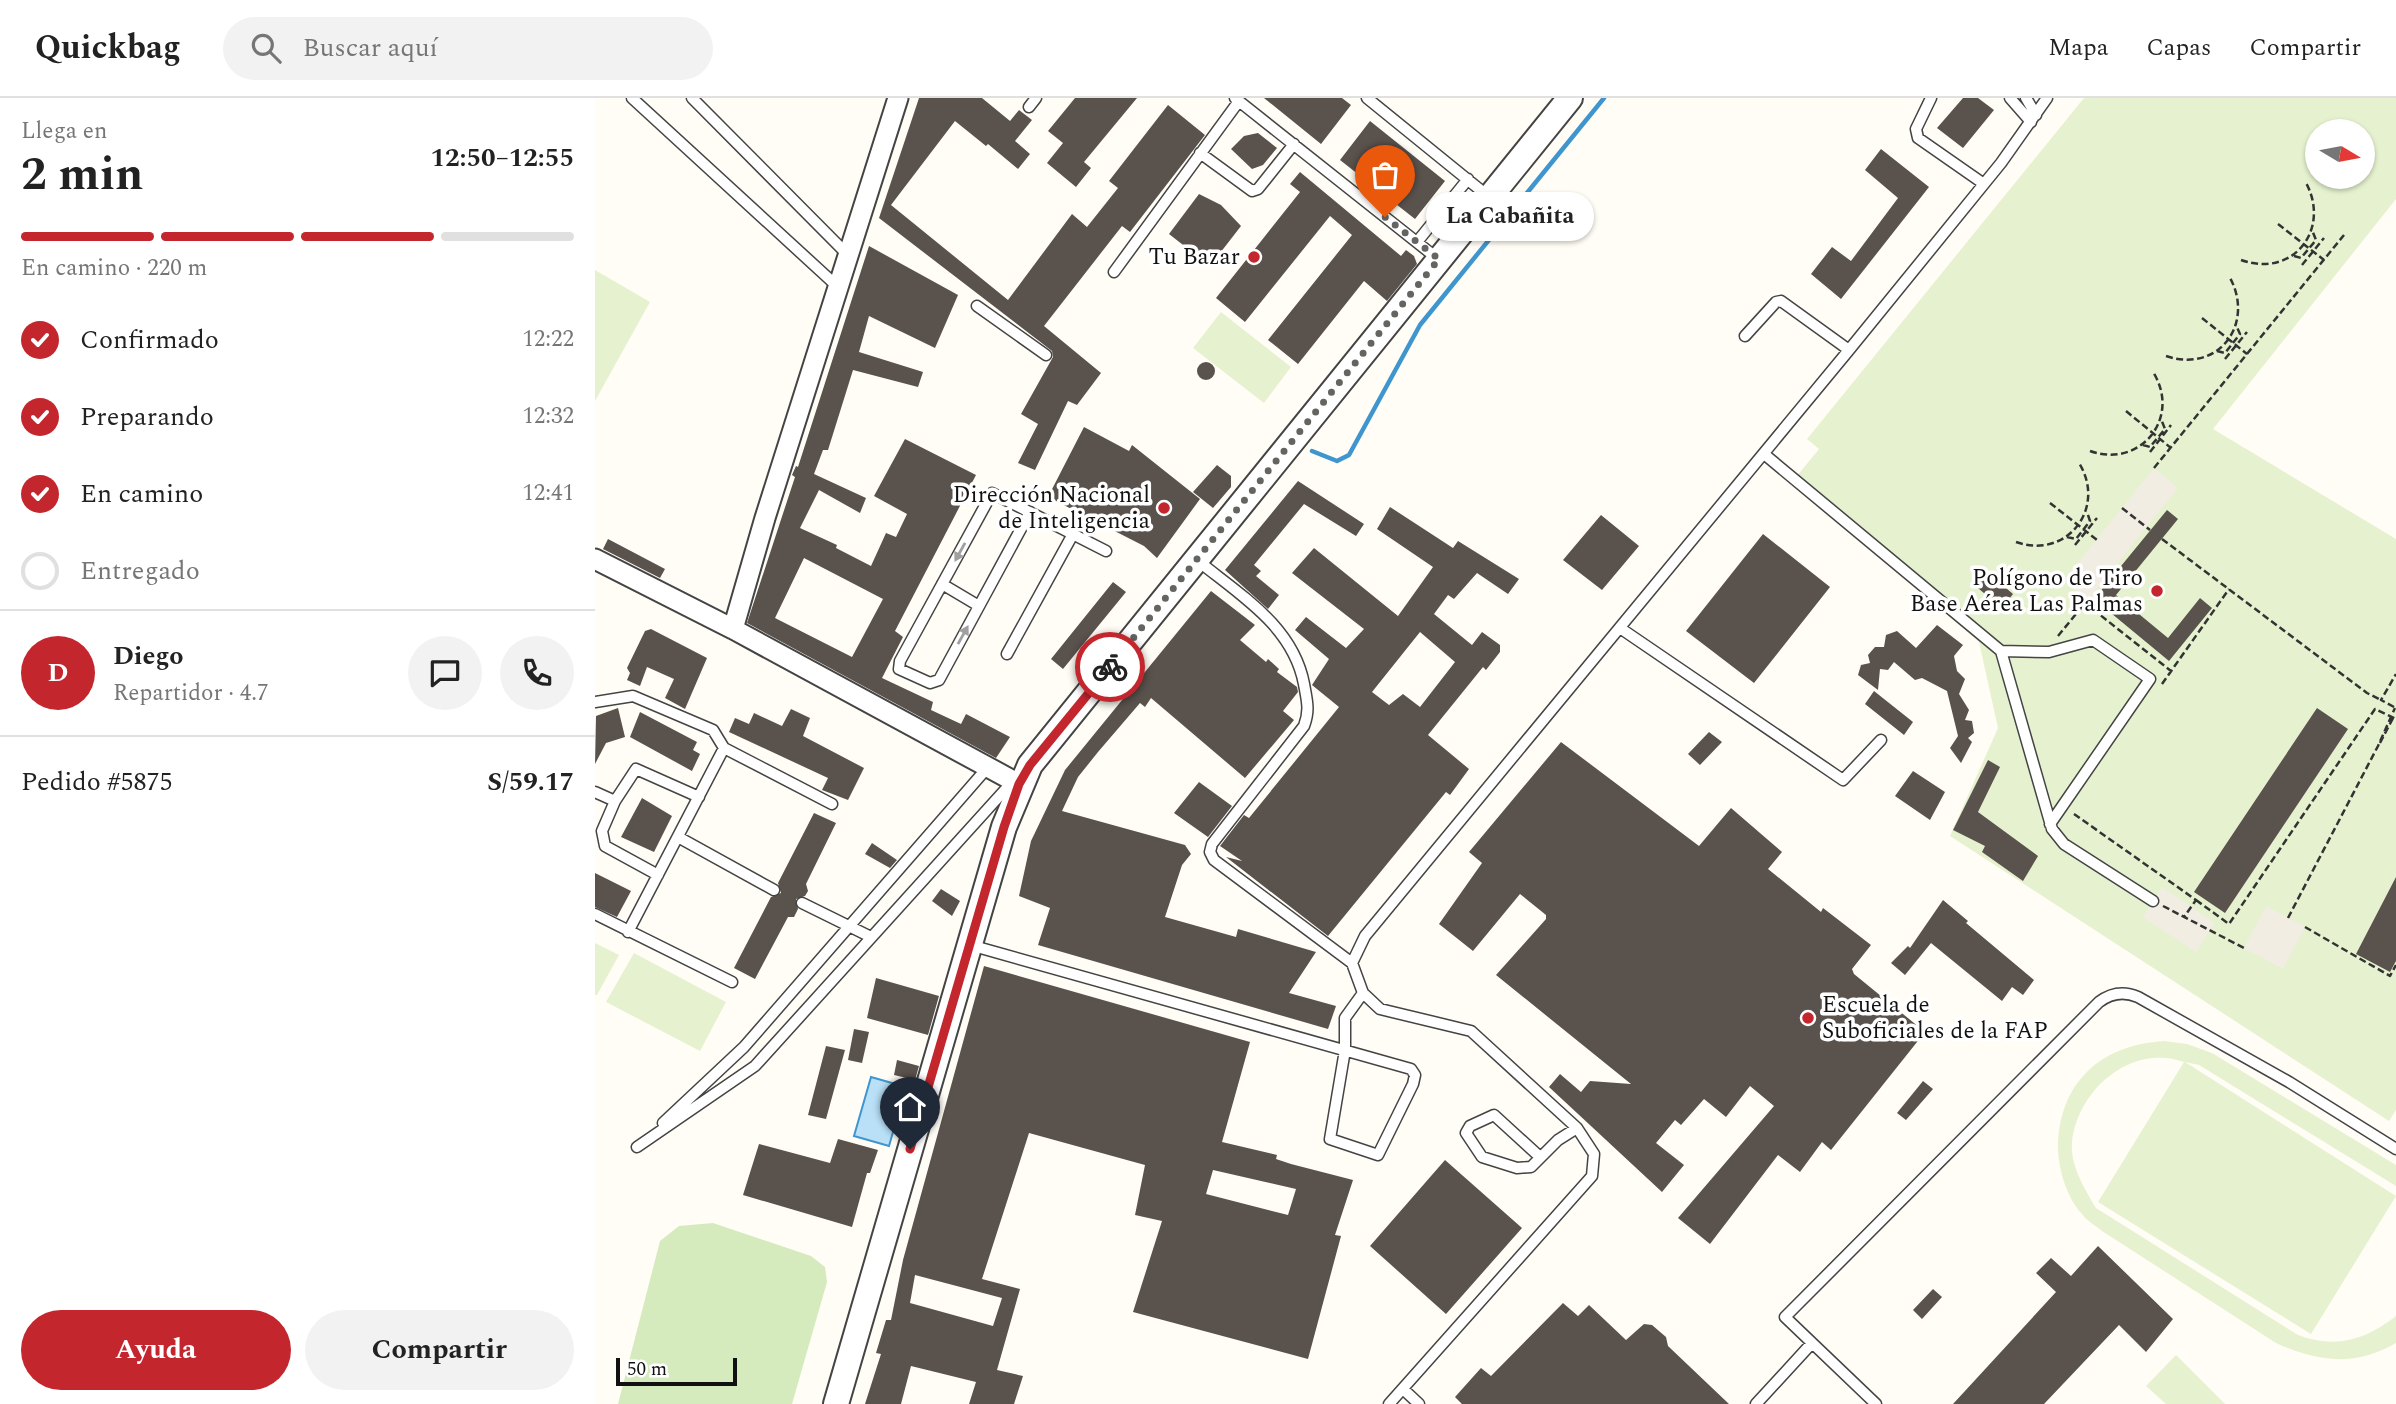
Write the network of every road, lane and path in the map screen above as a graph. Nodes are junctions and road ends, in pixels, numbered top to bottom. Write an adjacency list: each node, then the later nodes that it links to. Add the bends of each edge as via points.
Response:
1 (632, 98): 33 (lane)
2 (692, 98): 25 (lane)
3 (898, 98): 25 (street)
4 (1367, 98): 14 (lane)
5 (1570, 98): 17 (street)
6 (1931, 98): 15 (lane, via 1916,129 1919,138)
7 (2010, 98): 11 (lane)
8 (2026, 98): 11 (lane)
9 (2047, 98): 11 (lane)
10 (1237, 99): 12 (lane); 13 (lane)
11 (2033, 118): 15 (lane)
12 (1294, 144): 13 (lane, via 1252,191); 22 (lane)
13 (1201, 153): 31 (lane)
14 (1468, 179): 17 (lane); 22 (lane)
15 (1984, 184): 41 (lane)
16 (2308, 189): 19 (path, via 2315,209)
17 (1489, 197): 27 (street)
18 (2278, 224): 23 (path)
19 (2312, 230): 23 (path); 24 (path, via 2316,240)
20 (2344, 235): 29 (path)
21 (2324, 237): 24 (path)
22 (1417, 242): 27 (lane)
23 (2304, 244): 24 (path); 26 (path)
24 (2311, 250): 26 (path, via 2301,258); 29 (path); 30 (path)
25 (848, 256): 33 (street)
26 (2292, 256): 28 (path, via 2270,264)
27 (1439, 259): 76 (street)
28 (2241, 260)
29 (2324, 260): 43 (path)
30 (2302, 265)
31 (1114, 272)
32 (2229, 276): 36 (path, via 2239,304)
33 (838, 287): 81 (street)
34 (977, 306): 44 (lane)
35 (2201, 317): 39 (path)
36 (2236, 325): 39 (path); 40 (path, via 2240,334)
37 (2247, 332): 40 (path)
38 (1745, 337): 41 (lane, via 1781,301)
39 (2228, 339): 40 (path); 42 (path)
40 (2235, 344): 42 (path, via 2225,353); 43 (path); 46 (path)
41 (1849, 350): 57 (lane)
42 (2216, 351): 45 (path, via 2194,360)
43 (2247, 354): 54 (path)
44 (1046, 355)
45 (2166, 356)
46 (2225, 359)
47 (2153, 372): 49 (path, via 2162,390)
48 (2126, 411): 51 (path)
49 (2161, 419): 51 (path); 52 (path, via 2165,429)
50 (2171, 425): 52 (path)
51 (2154, 433): 52 (path); 53 (path)
52 (2159, 438): 53 (path, via 2150,447); 54 (path); 56 (path)
53 (2142, 445): 55 (path, via 2118,456)
54 (2171, 448): 59 (path)
55 (2090, 451)
56 (2150, 453)
57 (1764, 454): 80 (lane); 83 (lane)
58 (2079, 463): 63 (path, via 2090,491)
59 (2154, 468)
60 (2050, 503): 65 (path)
61 (2122, 508): 66 (path)
62 (1030, 512): 68 (lane); 77 (lane, one-way to 77, via 992,492); 79 (lane)
63 (2087, 512): 65 (path); 67 (path, via 2091,521)
64 (2097, 519): 67 (path)
65 (2079, 526): 67 (path); 69 (path)
66 (2150, 530)
67 (2085, 531): 69 (path, via 2076,539); 71 (path); 73 (path)
68 (1073, 534): 74 (lane); 84 (lane)
69 (2067, 537): 72 (path, via 2045,547)
70 (2162, 539): 78 (path)
71 (2097, 540)
72 (2016, 542)
73 (2075, 545)
74 (1106, 551)
75 (595, 559): 81 (street)
76 (1197, 560): 96 (street); 118 (lane, via 1278,626 1300,663 1309,711 1304,726 1210,852 1214,860)
77 (942, 584): 79 (lane); 79 (lane, one-way to 79, via 899,669 930,684 939,680)
78 (2229, 589): 85 (path); 88 (path)
79 (979, 606)
80 (1620, 628): 92 (lane, via 1843,780); 118 (lane, via 1365,936)
81 (733, 629): 95 (street)
82 (2054, 641): 85 (path, via 2087,601)
83 (2001, 651): 102 (lane); 102 (lane, via 2049,652 2093,640 2150,679)
84 (1007, 654)
85 (2171, 671): 87 (path)
86 (2396, 674): 88 (path)
87 (2156, 693)
88 (2381, 700): 90 (path)
89 (595, 702): 94 (lane, via 633,696 713,730)
90 (2395, 708): 93 (path)
91 (2395, 719): 93 (path); 106 (path, via 2375,709 2229,923)
92 (1881, 740)
93 (2378, 746): 111 (path)
94 (724, 748): 98 (lane); 100 (lane)
95 (988, 767): 96 (street); 112 (lane)
96 (1016, 782): 115 (lane); 116 (street)
97 (595, 792): 99 (lane)
98 (699, 797): 99 (lane, via 636,769); 103 (lane)
99 (615, 801): 104 (lane, via 602,831 605,846)
100 (832, 804)
101 (2071, 812): 106 (path)
102 (2050, 824): 107 (lane, via 2064,844)
103 (678, 838): 104 (lane); 105 (lane)
104 (658, 875): 114 (lane)
105 (774, 890)
106 (2196, 900): 110 (path)
107 (2153, 901): 110 (path)
108 (802, 903): 112 (lane)
109 (595, 914): 114 (lane)
110 (2184, 917): 117 (path)
111 (2288, 918)
112 (849, 926): 115 (lane); 115 (lane, via 744,1047 637,1147 755,1066)
113 (2305, 927): 119 (path, via 2390,975)
114 (628, 932): 120 (lane)
115 (871, 937)
116 (970, 945): 122 (lane); 128 (street)
117 (2244, 948)
118 (1352, 963): 121 (lane)
119 (2396, 965)
120 (732, 982)
121 (1363, 993): 122 (lane, via 1345,1018); 123 (lane, via 1380,1009 1471,1031)
122 (1345, 1050): 122 (lane, via 1330,1139 1378,1155 1415,1075 1411,1069)
123 (1577, 1128): 125 (lane); 127 (lane, via 1594,1154 1592,1176)
124 (2396, 1149): 126 (lane, via 2138,997 2116,993 2079,1021 1785,1317)
125 (1540, 1157): 125 (lane, via 1531,1167 1493,1162 1482,1157 1466,1133 1470,1126 1493,1115)
126 (1812, 1343): 131 (lane); 132 (lane)
127 (1403, 1388): 129 (lane); 130 (lane)
128 (836, 1404)
129 (1389, 1404)
130 (1419, 1404)
131 (1756, 1404)
132 (1876, 1404)

